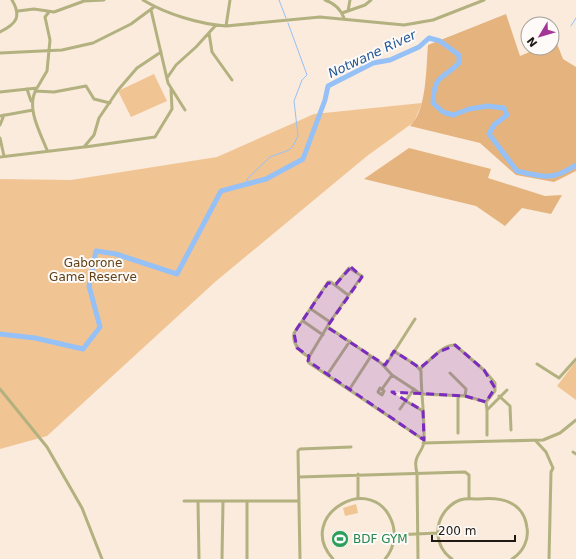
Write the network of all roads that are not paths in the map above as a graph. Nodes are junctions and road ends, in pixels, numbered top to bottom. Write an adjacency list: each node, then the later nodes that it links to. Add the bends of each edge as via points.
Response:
1 (12, 0): 11 (street)
2 (104, 0): 13 (street, via 84,1)
3 (143, 0): 9 (street)
4 (230, 0): 17 (street)
5 (325, 0): 14 (street)
6 (350, 0): 12 (street)
7 (371, 0): 12 (street)
8 (484, 0): 15 (street, via 433,20 414,24 388,25)
9 (154, 7): 10 (street); 16 (street)
10 (151, 10): 20 (street, via 126,27 93,43 62,50); 21 (street)
11 (18, 11): 13 (street); 18 (street, via 13,24)
12 (348, 11): 14 (street)
13 (49, 12): 20 (street, via 45,17 49,36)
14 (342, 13): 15 (street)
15 (344, 18): 17 (street, via 320,17)
16 (216, 25): 17 (street); 19 (street)
17 (226, 26)
18 (0, 32)
19 (209, 32): 23 (street, via 176,65); 24 (street, via 212,52)
20 (48, 50): 22 (street); 27 (street, via 47,71)
21 (161, 52): 23 (street); 30 (street, via 137,68)
22 (0, 53)
23 (167, 78): 25 (street)
24 (232, 80)
25 (171, 89): 32 (street); 37 (street, via 172,109 155,137)
26 (27, 90): 27 (street); 28 (street); 29 (street)
27 (36, 90): 29 (street); 30 (street, via 54,92 87,86 94,98)
28 (0, 92)
29 (31, 102): 31 (street)
30 (110, 103): 37 (street, via 99,118 94,135)
31 (33, 110): 33 (street); 38 (street)
32 (185, 110)
33 (4, 115): 34 (street); 35 (street)
34 (0, 116)
35 (0, 125)
36 (0, 138): 39 (street)
37 (84, 147): 38 (street)
38 (47, 150): 39 (street)
39 (2, 156)
40 (335, 285): 41 (street); 41 (street, via 349,268 352,268 362,277); 42 (street, via 328,282)
41 (348, 295): 45 (street)
42 (311, 308): 44 (street); 45 (street)
43 (415, 319): 49 (street)
44 (303, 321): 47 (street); 50 (street, via 294,333 294,338 299,351)
45 (330, 322): 46 (street)
46 (328, 327): 47 (street); 48 (street)
47 (323, 335): 50 (street)
48 (350, 341): 51 (street); 57 (street)
49 (394, 351): 54 (street); 55 (street)
50 (309, 356): 57 (street, via 309,363)
51 (372, 356): 54 (street); 61 (street)
52 (576, 359): 53 (street, via 559,378)
53 (537, 364)
54 (385, 366): 58 (street)
55 (420, 369): 64 (street); 69 (street, via 439,352 455,345 484,370 495,384 495,390)
56 (450, 373): 66 (street, via 466,389)
57 (327, 375): 61 (street)
58 (392, 375): 60 (street); 62 (street)
59 (0, 389): 93 (street, via 47,447 82,508)
60 (414, 389): 64 (street); 68 (street)
61 (349, 390): 78 (street)
62 (382, 390)
63 (507, 390): 67 (street)
64 (421, 394): 65 (street); 72 (street)
65 (458, 396): 66 (street); 75 (street)
66 (465, 396): 69 (street)
67 (500, 396): 71 (street); 74 (street, via 510,407)
68 (406, 401): 70 (street); 72 (street)
69 (486, 402): 71 (street)
70 (400, 409)
71 (487, 410): 76 (street)
72 (423, 411): 78 (street)
73 (576, 420): 77 (street, via 552,437)
74 (511, 430)
75 (458, 434)
76 (487, 435)
77 (535, 440): 78 (street); 103 (street, via 546,452 553,468)
78 (424, 441): 80 (street, via 415,459)
79 (351, 447): 82 (street, via 300,449)
80 (417, 473): 81 (street); 84 (street, via 468,472); 91 (street)
81 (358, 474): 82 (street); 83 (street)
82 (299, 477): 89 (street)
83 (358, 498): 92 (street, via 372,501 384,509 392,521); 98 (street, via 343,502 330,512 326,519 323,527 324,543)
84 (470, 499): 90 (street, via 461,500 445,511 439,522); 102 (street, via 504,499 520,510 526,522 527,535 524,547)
85 (184, 501): 86 (street)
86 (198, 501): 87 (street); 94 (street)
87 (223, 501): 88 (street); 95 (street)
88 (247, 501): 89 (street); 96 (street)
89 (299, 501): 97 (street)
90 (438, 533): 91 (street); 101 (street, via 441,548)
91 (418, 534): 92 (street); 100 (street)
92 (394, 535): 99 (street, via 391,550)
93 (102, 559)
94 (199, 559)
95 (222, 559)
96 (247, 559)
97 (300, 559)
98 (333, 559)
99 (385, 559)
100 (418, 559)
101 (452, 559)
102 (512, 559)
103 (550, 559)

